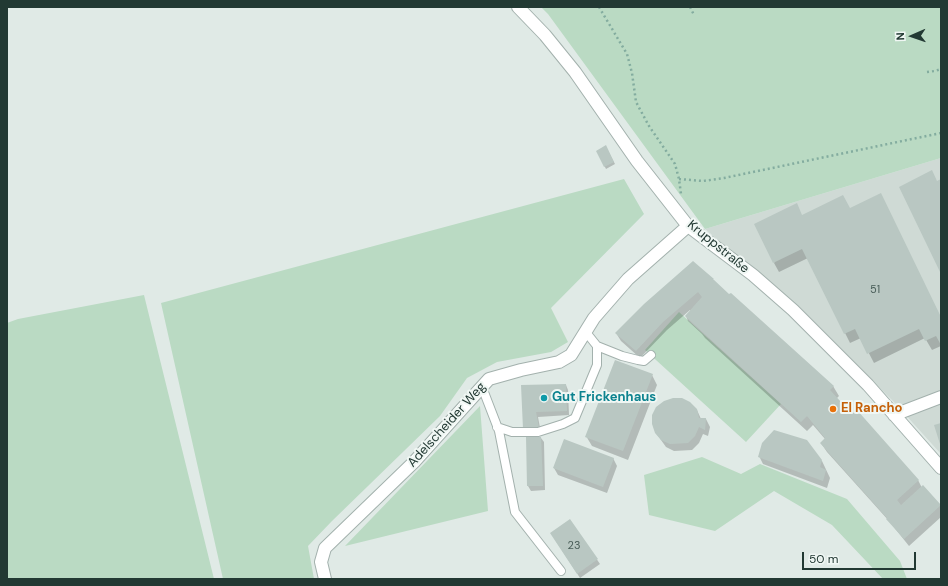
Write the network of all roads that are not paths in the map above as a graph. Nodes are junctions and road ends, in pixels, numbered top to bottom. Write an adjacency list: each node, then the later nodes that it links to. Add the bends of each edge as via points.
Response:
1 (518, 7): 2 (street, Kruppstraße, via 575,72 637,161)
2 (688, 226): 3 (street, Adelscheider Weg, via 628,279); 8 (street, Kruppstraße, via 753,275 793,310 868,385)
3 (585, 332): 4 (lane); 6 (street, Adelscheider Weg, via 572,356 558,362 489,379)
4 (597, 346): 5 (lane, via 638,360 644,361); 9 (lane, via 597,365 575,418 538,432 512,432)
5 (651, 355)
6 (482, 387): 9 (lane); 12 (street, Adelscheider Weg, via 414,462 325,548 321,562)
7 (941, 397): 8 (street)
8 (894, 415): 10 (street, Kruppstraße)
9 (498, 427): 11 (lane, via 515,512)
10 (941, 468)
11 (561, 571)
12 (325, 579)

